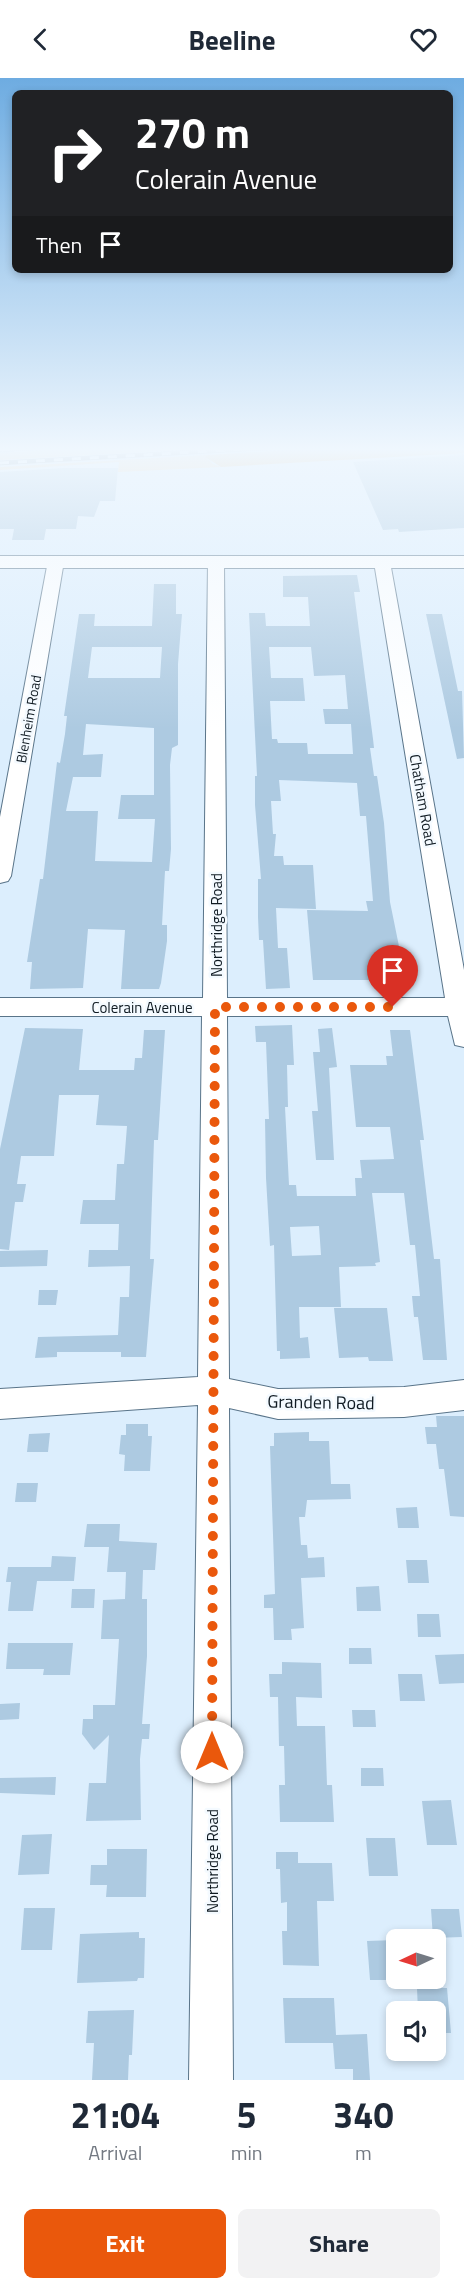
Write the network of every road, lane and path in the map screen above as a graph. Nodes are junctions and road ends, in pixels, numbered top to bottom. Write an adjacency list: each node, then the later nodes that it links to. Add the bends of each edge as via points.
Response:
1 (56, 561): 2 (main road); 3 (main road); 6 (street, Blenheim Road)
2 (0, 562)
3 (216, 562): 4 (main road); 9 (street, Northridge Road)
4 (382, 562): 5 (main road); 7 (street, Chatham Road)
5 (464, 562)
6 (0, 876)
7 (461, 1006): 9 (street, Colerain Avenue); 10 (street, Chatham Road)
8 (0, 1007): 9 (street, Colerain Avenue)
9 (215, 1007): 11 (street, Northridge Road)
10 (464, 1038)
11 (213, 1390): 12 (street, Granden Road, via 278,1404 404,1402); 13 (street, Granden Road); 14 (street, Northridge Road)
12 (464, 1395)
13 (0, 1404)
14 (211, 2080)

